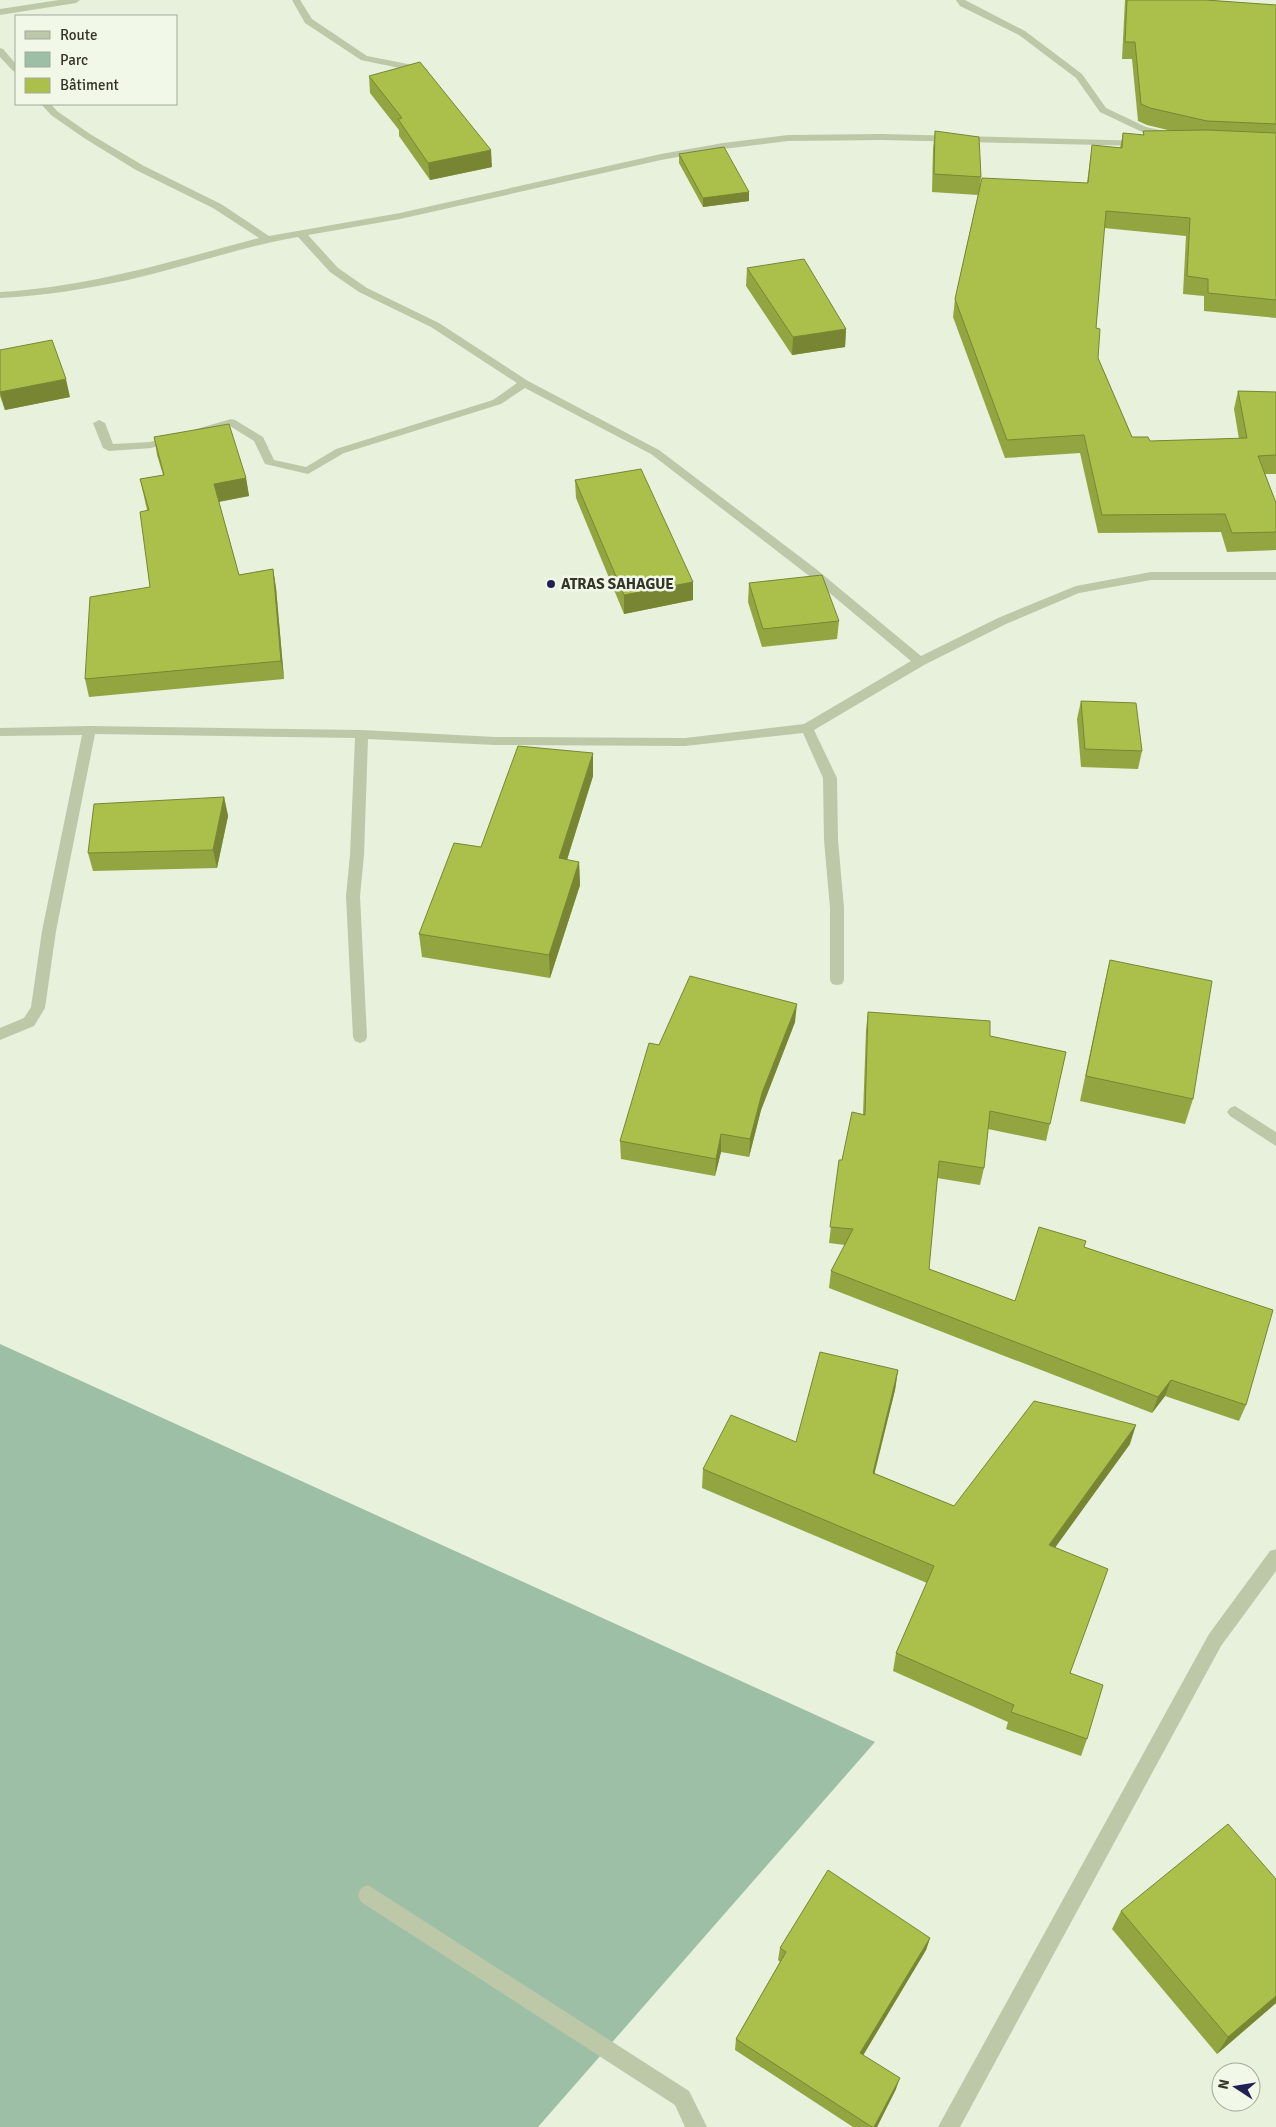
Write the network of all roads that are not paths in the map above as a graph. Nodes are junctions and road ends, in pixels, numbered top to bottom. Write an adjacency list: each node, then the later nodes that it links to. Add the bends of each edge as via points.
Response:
1 (76, 0): 4 (street)
2 (296, 0): 7 (street, via 308,21 364,58)
3 (960, 0): 9 (street, via 1022,33 1079,76 1103,110 1176,140 1080,143 882,137 788,138 661,158 400,216)
4 (0, 12)
5 (0, 51): 6 (street)
6 (15, 68)
7 (426, 71)
8 (47, 105): 10 (street, via 87,136 140,168 217,206)
9 (300, 233): 10 (street); 12 (street, via 334,270 363,290 435,325)
10 (268, 239): 11 (street, via 127,277)
11 (0, 295)
12 (524, 383): 13 (street, via 497,402 340,451 308,471 269,462 259,440 232,422 151,445 109,448); 15 (street, via 654,452 812,572)
13 (100, 423)
14 (1276, 576): 15 (street, via 1151,576 1076,590 1002,620)
15 (920, 662): 16 (street)
16 (807, 728): 19 (street, via 684,742 601,744); 20 (street, via 830,778)
17 (89, 730): 18 (street); 19 (street); 21 (street, via 49,931 38,1008 29,1022)
18 (0, 732)
19 (362, 734): 22 (street, via 353,896)
20 (837, 980)
21 (0, 1034)
22 (360, 1037)
23 (1235, 1112): 24 (street)
24 (1276, 1140)
25 (1276, 1557): 28 (street, via 1215,1640)
26 (368, 1896): 27 (street, via 682,2098)
27 (696, 2127)
28 (949, 2127)

